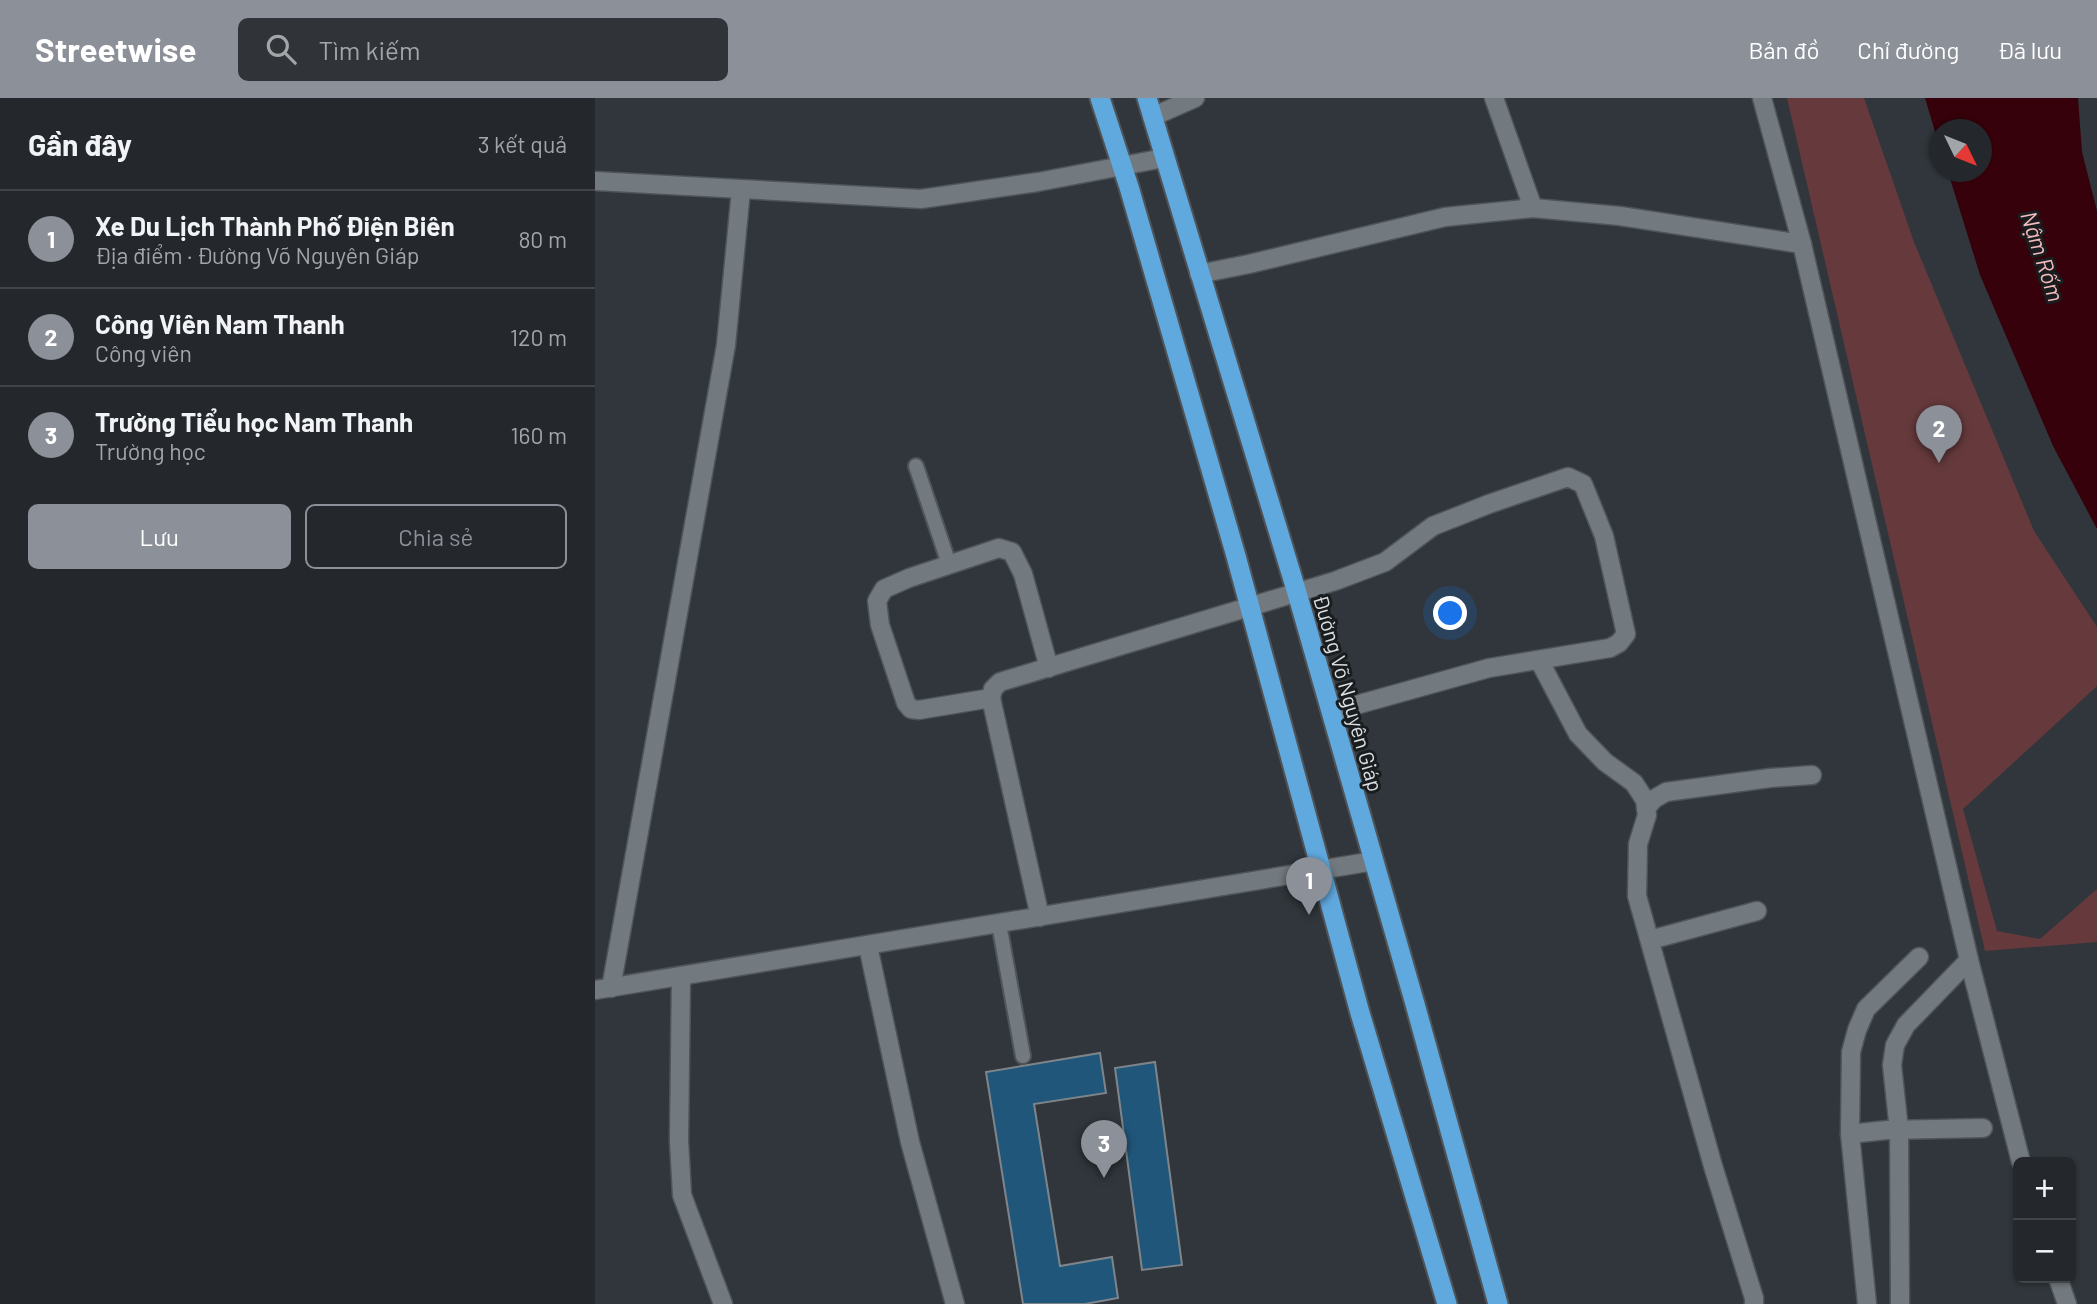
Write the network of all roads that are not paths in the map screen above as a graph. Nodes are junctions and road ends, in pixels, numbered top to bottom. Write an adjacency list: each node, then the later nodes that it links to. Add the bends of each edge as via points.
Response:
1 (1100, 98): 8 (highway)
2 (1147, 98): 6 (highway, Đường Võ Nguyên Giáp)
3 (1195, 98): 6 (street)
4 (1494, 98): 11 (street)
5 (1762, 98): 12 (street)
6 (1152, 117): 7 (highway, Đường Võ Nguyên Giáp)
7 (1164, 158): 8 (street); 13 (highway, Đường Võ Nguyên Giáp)
8 (1122, 166): 10 (street, via 921,199); 17 (highway)
9 (595, 181): 10 (street)
10 (741, 190): 34 (street, via 726,345)
11 (1533, 208): 12 (street, via 1620,216); 13 (street, via 1445,217)
12 (1802, 244): 32 (street)
13 (1199, 274): 16 (highway, Đường Võ Nguyên Giáp)
14 (916, 466): 15 (lane)
15 (949, 564): 19 (street, via 999,548 1012,552 1023,574); 20 (street, via 884,589 877,601 880,625 911,709)
16 (1297, 593): 17 (street); 18 (street, via 1385,562 1433,526 1568,477 1583,484 1604,536 1626,634 1610,648); 21 (highway, Đường Võ Nguyên Giáp)
17 (1250, 606): 19 (street); 25 (highway)
18 (1539, 660): 21 (street, via 1489,668); 23 (street, via 1578,734 1634,783)
19 (1049, 667): 20 (street, via 1000,682)
20 (991, 698): 27 (street)
21 (1331, 712): 24 (highway, Đường Võ Nguyên Giáp)
22 (1812, 775): 23 (street, via 1667,792)
23 (1646, 808): 29 (street, via 1638,844 1637,896)
24 (1374, 861): 25 (street); 44 (highway, Đường Võ Nguyên Giáp)
25 (1321, 870): 27 (street); 43 (highway)
26 (1757, 911): 29 (street)
27 (1039, 917): 28 (street)
28 (999, 924): 30 (street); 35 (lane)
29 (1650, 940): 45 (street)
30 (867, 946): 33 (street); 42 (street, via 910,1142)
31 (1919, 957): 38 (street, via 1866,1009 1857,1030 1851,1052)
32 (1969, 960): 37 (street, via 1906,1025 1895,1045); 39 (street)
33 (681, 976): 34 (street); 41 (street, via 682,1195)
34 (603, 989)
35 (1023, 1056)
36 (1983, 1128): 37 (street)
37 (1893, 1130): 38 (street); 47 (street)
38 (1856, 1133): 46 (street)
39 (2020, 1157)
40 (2060, 1283): 48 (street)
41 (723, 1304)
42 (955, 1304)
43 (1447, 1304)
44 (1498, 1304)
45 (1754, 1304)
46 (1867, 1304)
47 (1900, 1304)
48 (2067, 1304)

